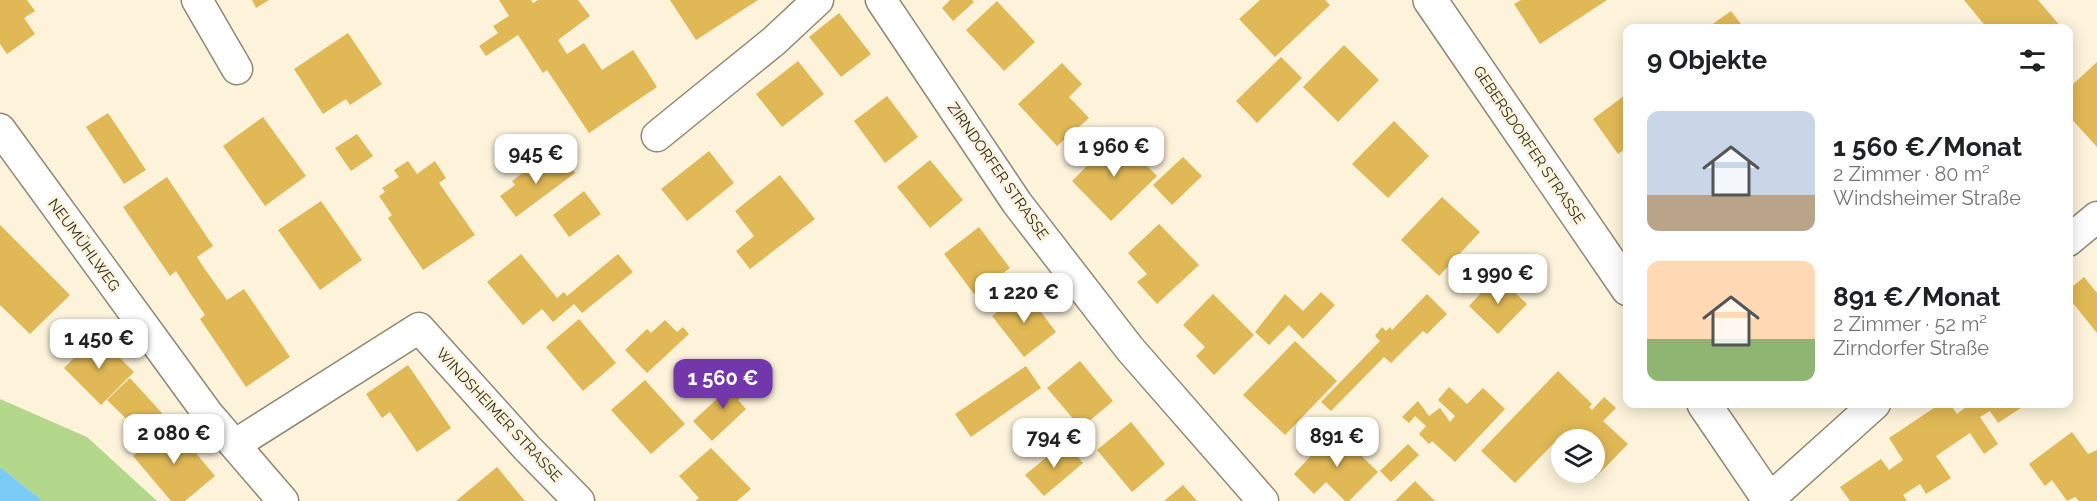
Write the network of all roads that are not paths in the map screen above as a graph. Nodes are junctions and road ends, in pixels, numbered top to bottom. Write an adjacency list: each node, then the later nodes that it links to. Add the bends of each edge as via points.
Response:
1 (196, 0): 5 (street)
2 (818, 0): 7 (street)
3 (880, 0): 16 (street, ZIRNDORFER STRASSE, via 1017,203 1130,349)
4 (1430, 0): 10 (main road, GEBERSDORFER STRASSE)
5 (237, 69)
6 (0, 129): 13 (street, NEUMÜHLWEG, via 208,414)
7 (657, 136)
8 (2097, 217): 9 (street)
9 (2073, 237)
10 (1623, 282)
11 (1707, 408): 17 (main road)
12 (1871, 408): 17 (street)
13 (236, 444): 14 (street, NEUMÜHLWEG); 15 (street, WINDSHEIMER STRASSE, via 419,328)
14 (283, 501)
15 (579, 501)
16 (1263, 501)
17 (1769, 501)

